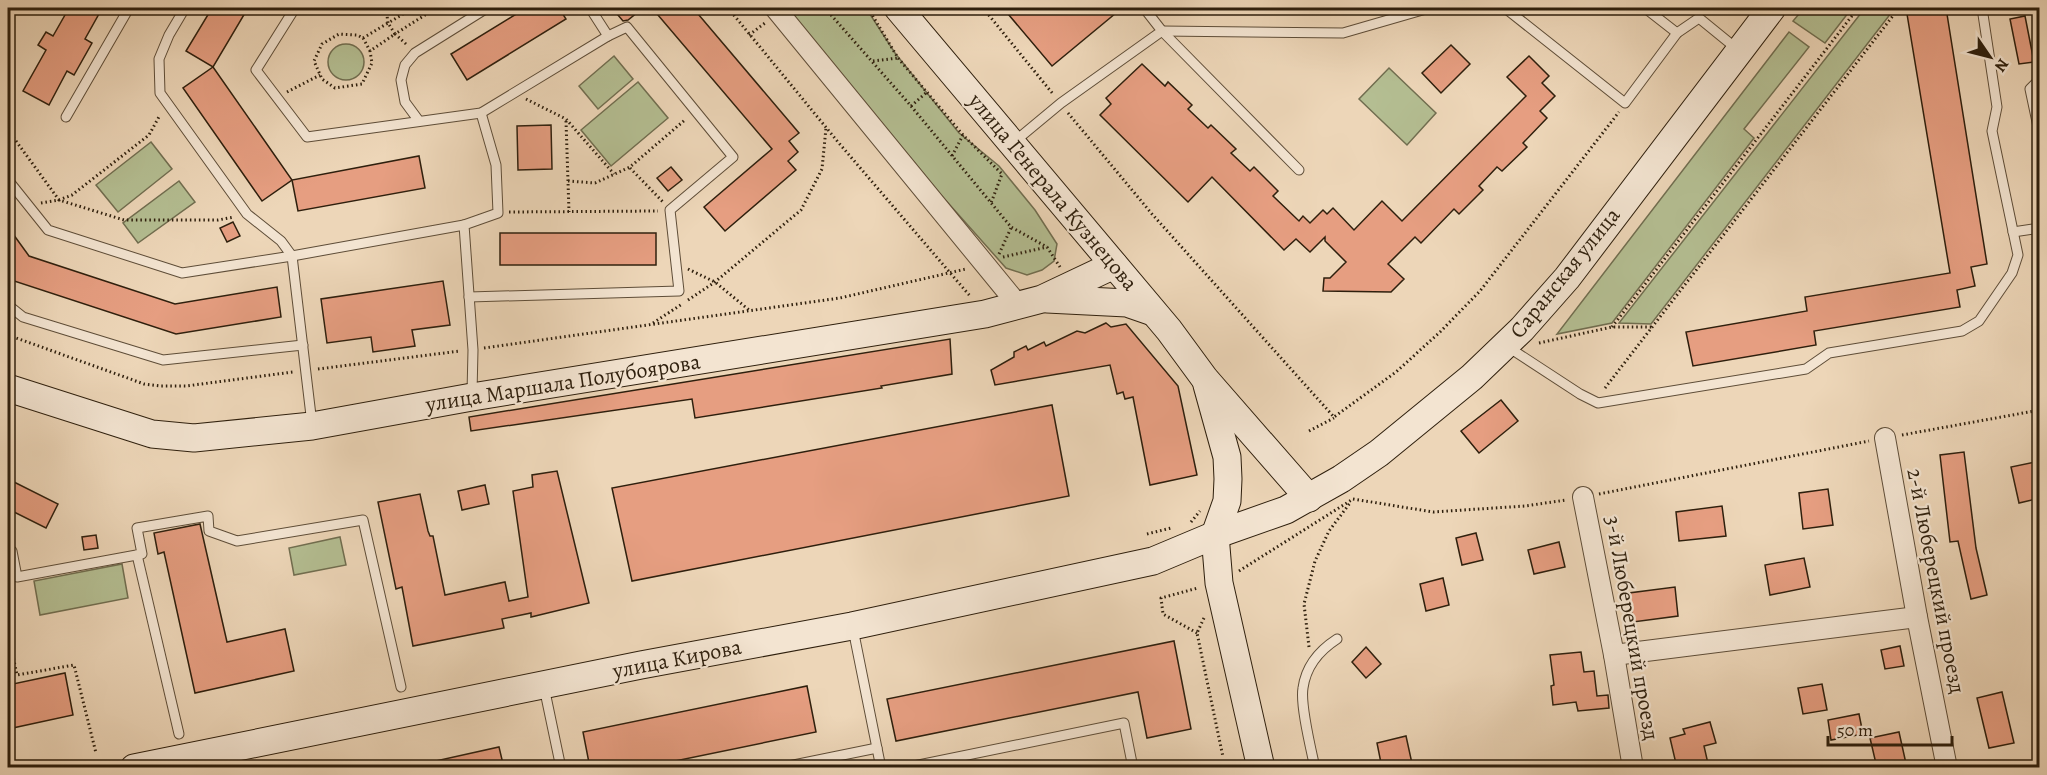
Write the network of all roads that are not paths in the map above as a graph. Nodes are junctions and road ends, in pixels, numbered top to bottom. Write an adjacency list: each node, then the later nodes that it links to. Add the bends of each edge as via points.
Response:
1 (129, 8): 20 (lane)
2 (185, 8): 30 (lane, via 159,59 160,93 247,214 281,241)
3 (295, 8): 21 (lane, via 256,70 307,136)
4 (487, 8): 21 (lane, via 415,53 405,66 401,80 405,102)
5 (590, 8): 16 (lane)
6 (775, 8): 33 (street, via 986,265)
7 (898, 8): 23 (main road, улица Генерала Кузнецова)
8 (1144, 8): 14 (lane)
9 (1428, 8): 14 (lane, via 1343,33)
10 (1505, 8): 15 (lane, via 1625,103 1658,51)
11 (1645, 8): 15 (lane)
12 (1772, 8): 17 (main road, Саранская улица)
13 (1982, 8): 28 (lane, via 1997,108 1992,131)
14 (1162, 31): 23 (lane); 24 (lane)
15 (1677, 33): 17 (lane, via 1699,18)
16 (608, 36): 19 (lane); 32 (lane, via 627,27 733,157 670,210 679,291)
17 (1739, 50): 37 (main road, Саранская улица, via 1567,278)
18 (2040, 84): 22 (lane, via 2030,89)
19 (481, 113): 21 (lane); 26 (lane, via 496,165 498,213)
20 (66, 117)
21 (419, 121)
22 (2040, 136)
23 (1012, 144): 29 (main road, улица Генерала Кузнецова)
24 (1299, 170)
25 (8, 180): 30 (lane, via 48,230 182,273)
26 (464, 225): 30 (lane); 32 (lane)
27 (2040, 228): 28 (lane)
28 (2013, 232): 37 (lane, via 2018,255 2012,273 1979,321 1962,331 1830,353 1806,369 1598,403)
29 (1092, 239): 31 (main road, улица Генерала Кузнецова); 33 (main road, via 1077,267)
30 (292, 256): 36 (lane)
31 (1114, 265): 33 (main road, улица Маршала Полубоярова); 35 (main road, улица Генерала Кузнецова)
32 (469, 297): 40 (lane)
33 (1031, 302): 35 (main road, via 1127,303); 40 (main road, улица Маршала Полубоярова, via 985,314)
34 (8, 305): 36 (lane, via 23,317 163,360)
35 (1153, 312): 38 (main road, улица Генерала Кузнецова)
36 (303, 345): 41 (lane)
37 (1506, 346): 44 (main road, Саранская улица, via 1379,453)
38 (1205, 379): 44 (main road, улица Генерала Кузнецова); 45 (main road, улица Генерала Кузнецова, via 1227,457 1227,501)
39 (8, 388): 41 (main road, улица Маршала Полубоярова, via 152,434 194,438)
40 (472, 397): 41 (main road, улица Маршала Полубоярова)
41 (312, 426)
42 (1885, 438): 48 (street, 2-й Люберецкий проезд)
43 (1583, 497): 51 (street, 3-й Люберецкий проезд)
44 (1309, 498): 45 (main road, Саранская улица)
45 (1215, 535): 49 (main road, улица Кирова, via 1154,561); 62 (main road, via 1220,583)
46 (8, 552): 47 (lane, via 12,551 17,577)
47 (137, 555): 53 (lane, via 142,554 137,528 208,516 210,531 237,541 363,520); 54 (lane)
48 (1917, 617): 51 (street); 65 (street, 2-й Люберецкий проезд)
49 (852, 626): 52 (main road, улица Кирова); 55 (lane)
50 (1337, 639): 63 (lane, via 1311,665 1302,688)
51 (1614, 656): 64 (street, 3-й Люберецкий проезд)
52 (544, 685): 56 (main road, улица Кирова, via 206,757); 57 (lane)
53 (402, 687)
54 (179, 734)
55 (877, 748): 58 (lane); 59 (lane)
56 (134, 768)
57 (561, 768)
58 (779, 768)
59 (880, 768)
60 (904, 768): 61 (lane, via 1124,723)
61 (1133, 768)
62 (1261, 768)
63 (1315, 768)
64 (1633, 768)
65 (1947, 768)

